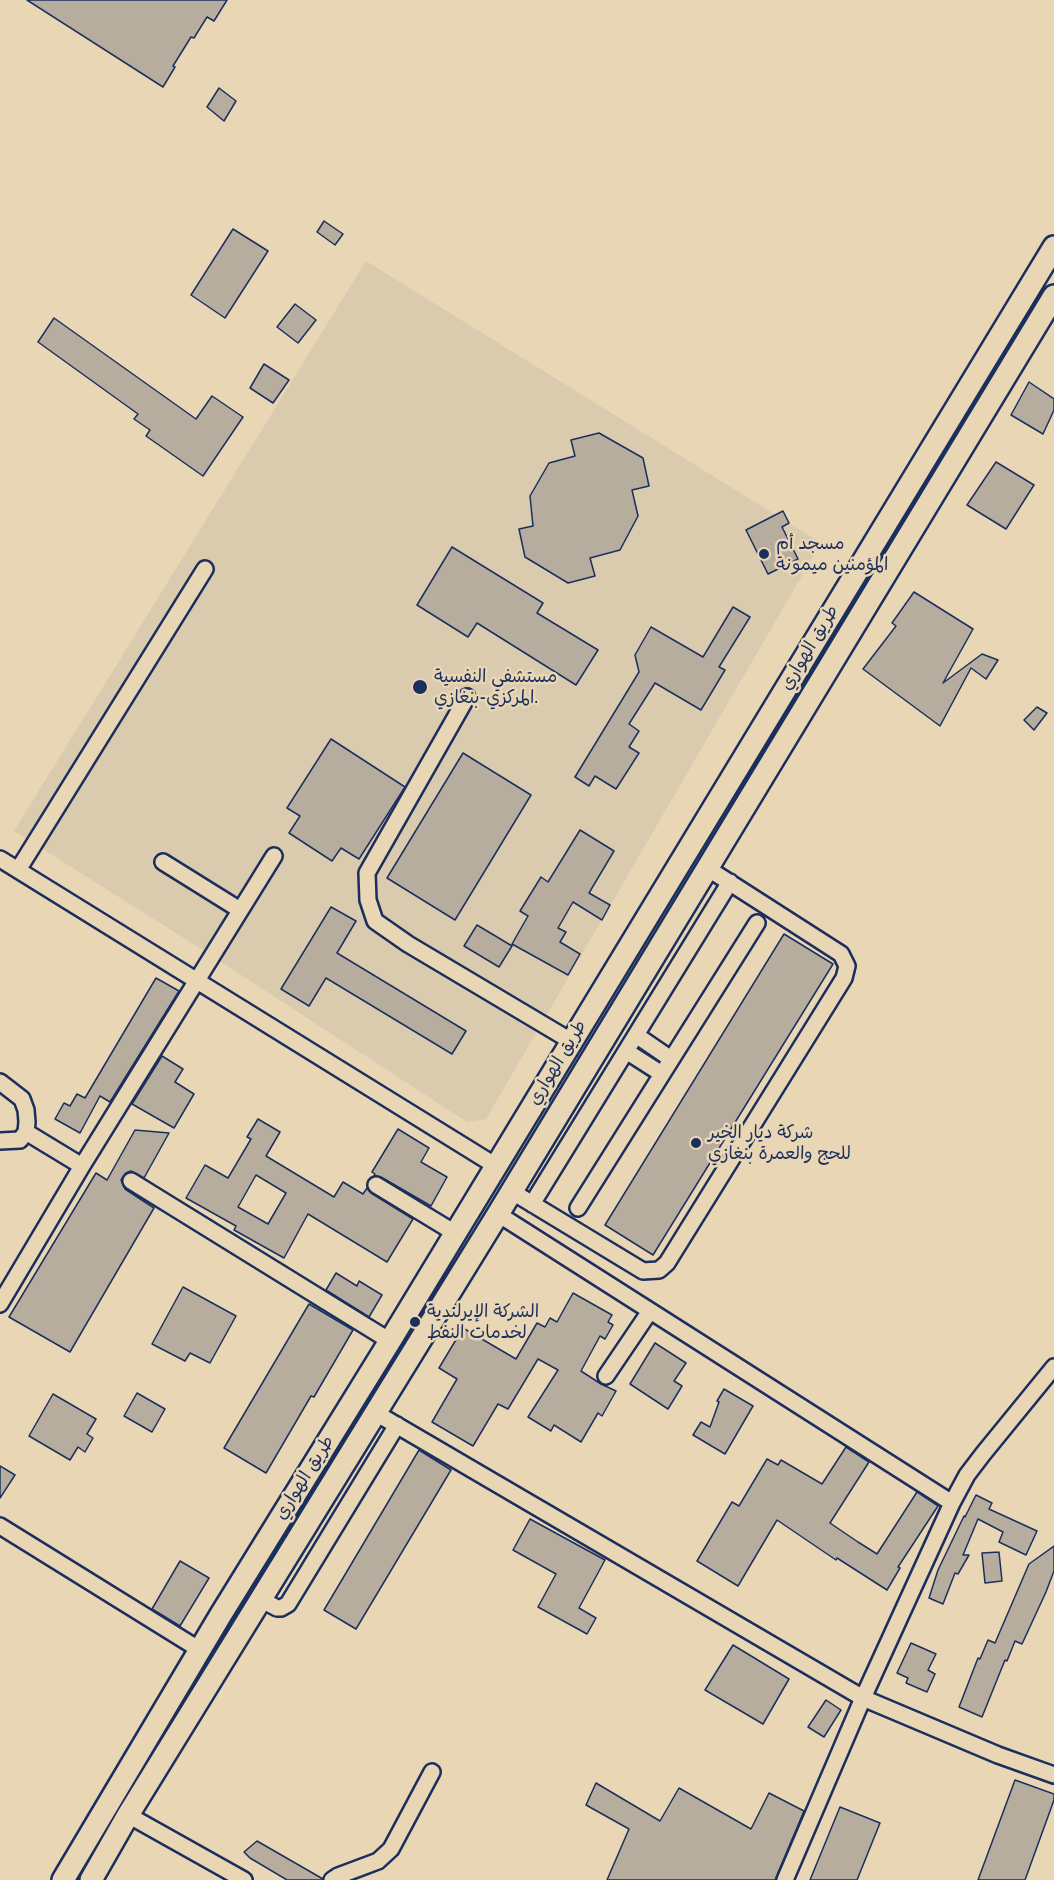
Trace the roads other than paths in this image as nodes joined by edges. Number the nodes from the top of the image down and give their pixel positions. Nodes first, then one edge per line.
1 (1054, 247) edge
2 (1054, 296) edge
3 (205, 569) dead end
4 (467, 697) dead end
5 (274, 856) dead end
6 (0, 859) edge
7 (163, 862) dead end
8 (707, 868) junction
9 (18, 870) junction
10 (730, 882) junction
11 (240, 910) junction
12 (757, 923) dead end
13 (195, 981) junction
14 (636, 1035) junction
15 (571, 1041) junction
16 (626, 1051) junction
17 (672, 1059) junction
18 (662, 1074) junction
19 (0, 1082) edge
20 (26, 1132) junction
21 (0, 1142) edge
22 (82, 1166) junction
23 (496, 1166) junction
24 (131, 1181) dead end
25 (376, 1185) dead end
26 (511, 1191) junction
27 (532, 1203) junction
28 (578, 1208) dead end
29 (498, 1214) junction
30 (455, 1233) junction
31 (0, 1304) edge
32 (650, 1311) junction
33 (390, 1341) junction
34 (1054, 1366) edge
35 (606, 1376) dead end
36 (374, 1412) junction
37 (397, 1425) junction
38 (952, 1503) junction
39 (0, 1526) edge
40 (260, 1599) junction
41 (200, 1650) junction
42 (863, 1698) junction
43 (432, 1772) dead end
44 (1054, 1775) edge
45 (128, 1815) junction
46 (63, 1880) edge
47 (91, 1880) edge
48 (244, 1880) edge
49 (332, 1880) edge
50 (785, 1880) edge

1 - 15 highway, طريق الهواري
2 - 8 highway, طريق الهواري
3 - 9 street
4 - 15 street
5 - 11 street
6 - 9 street
7 - 11 street
8 - 10 street
8 - 26 highway, طريق الهواري
9 - 13 street
10 - 14 street
10 - 27 street
11 - 13 street
12 - 17 street
13 - 22 street
13 - 23 street
14 - 16 street
14 - 17 street
15 - 23 highway, طريق الهواري
16 - 18 street
16 - 27 street
17 - 18 street
18 - 28 street
19 - 20 street
20 - 21 street
20 - 22 street
22 - 31 street
23 - 30 highway, طريق الهواري
24 - 33 street
25 - 30 street
26 - 27 street
26 - 29 highway, طريق الهواري
29 - 32 street
29 - 36 highway, طريق الهواري
30 - 33 highway, طريق الهواري
32 - 35 street
32 - 38 street
33 - 41 highway, طريق الهواري
34 - 38 street
36 - 37 street
36 - 40 highway, طريق الهواري
37 - 40 street
37 - 42 street
38 - 42 street
39 - 41 street
40 - 45 highway, طريق الهواري
41 - 46 highway, طريق الهواري
42 - 44 street
42 - 50 street
43 - 49 street
45 - 47 highway, طريق الهواري
45 - 48 street

